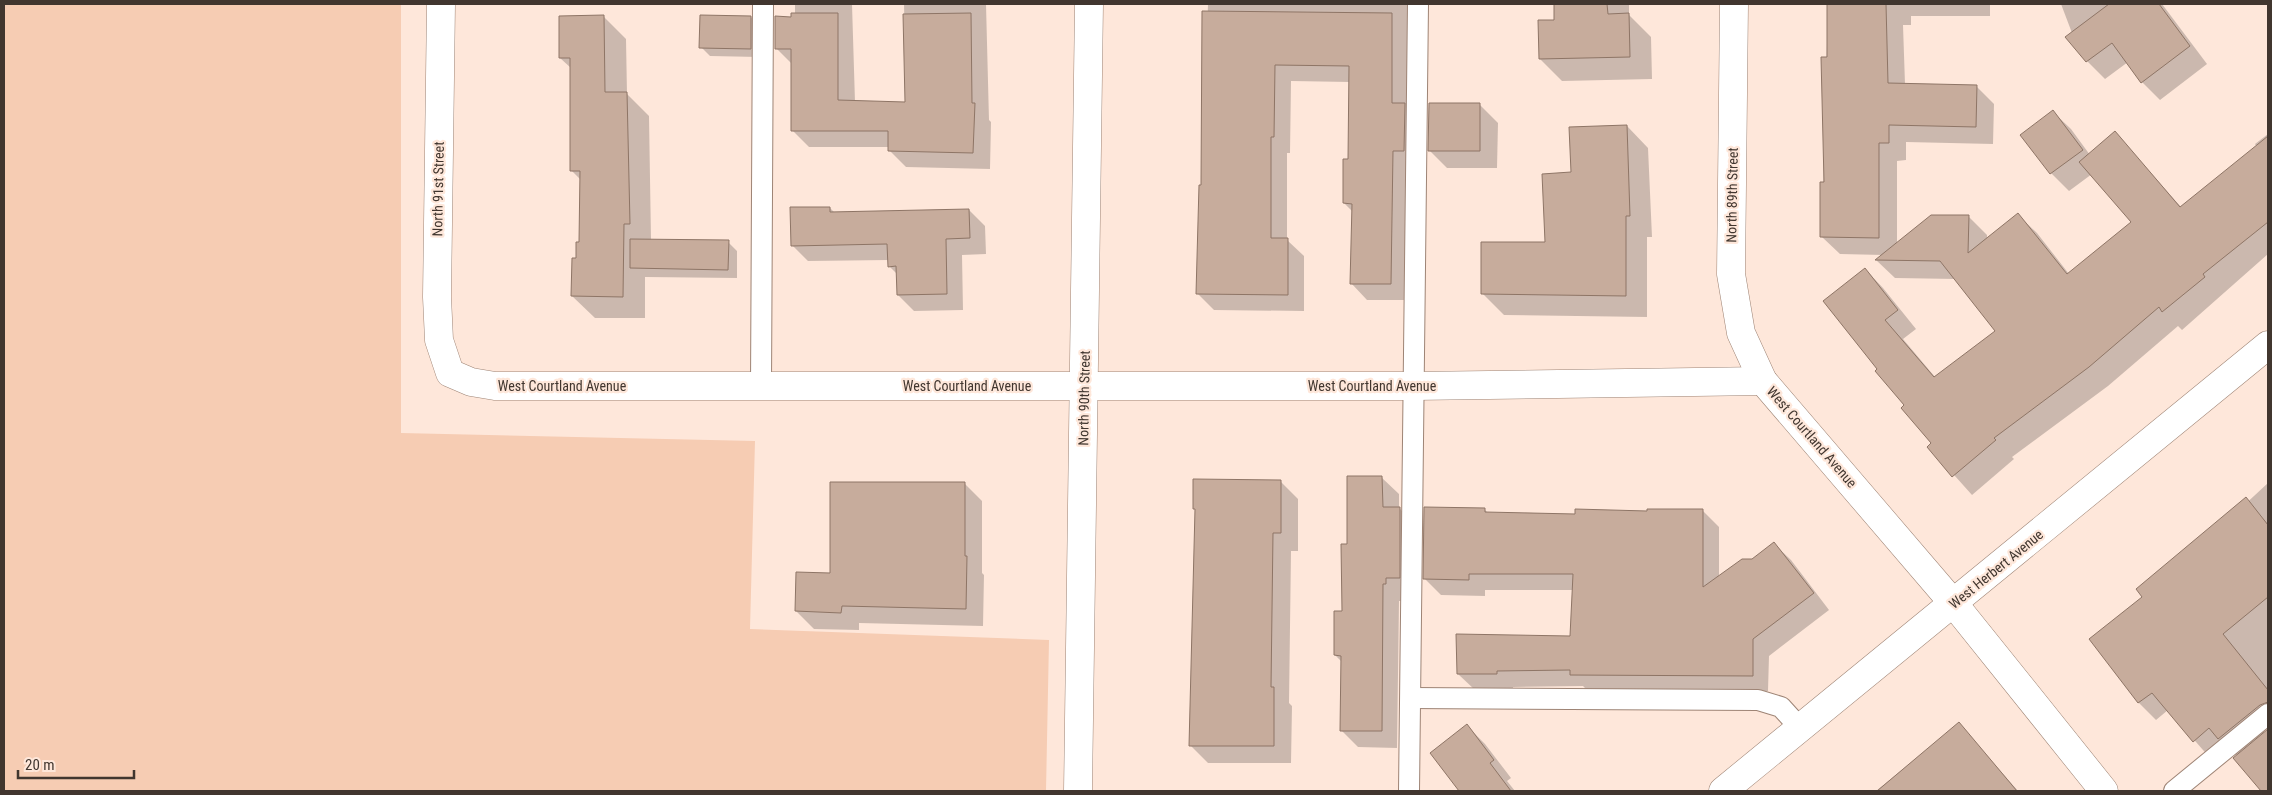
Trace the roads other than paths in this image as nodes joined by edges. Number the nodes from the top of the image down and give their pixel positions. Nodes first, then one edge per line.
1 (441, 4) edge
2 (763, 4) edge
3 (1089, 4) edge
4 (1418, 4) edge
5 (1734, 4) edge
6 (2268, 346) edge
7 (450, 373) joint
8 (1764, 381) junction
9 (761, 386) junction
10 (1084, 386) junction
11 (1414, 386) junction
12 (1954, 604) junction
13 (1411, 698) junction
14 (2268, 714) edge
15 (1800, 728) junction
16 (1078, 791) edge
17 (1410, 791) edge
18 (1723, 791) edge
19 (2104, 791) edge
20 (2174, 791) edge

1 - 7 street, North 91st Street
2 - 9 lane
3 - 10 street, North 90th Street
4 - 11 lane
5 - 8 street, North 89th Street
6 - 12 street, West Herbert Avenue
7 - 9 street, West Courtland Avenue
8 - 11 street, West Courtland Avenue
8 - 12 street, West Courtland Avenue
9 - 10 street, West Courtland Avenue
10 - 11 street, West Courtland Avenue
10 - 16 street, North 90th Street
11 - 13 lane
12 - 15 street, West Herbert Avenue
12 - 19 street, West Courtland Avenue
13 - 15 lane
13 - 17 lane
14 - 20 lane
15 - 18 street, West Herbert Avenue

